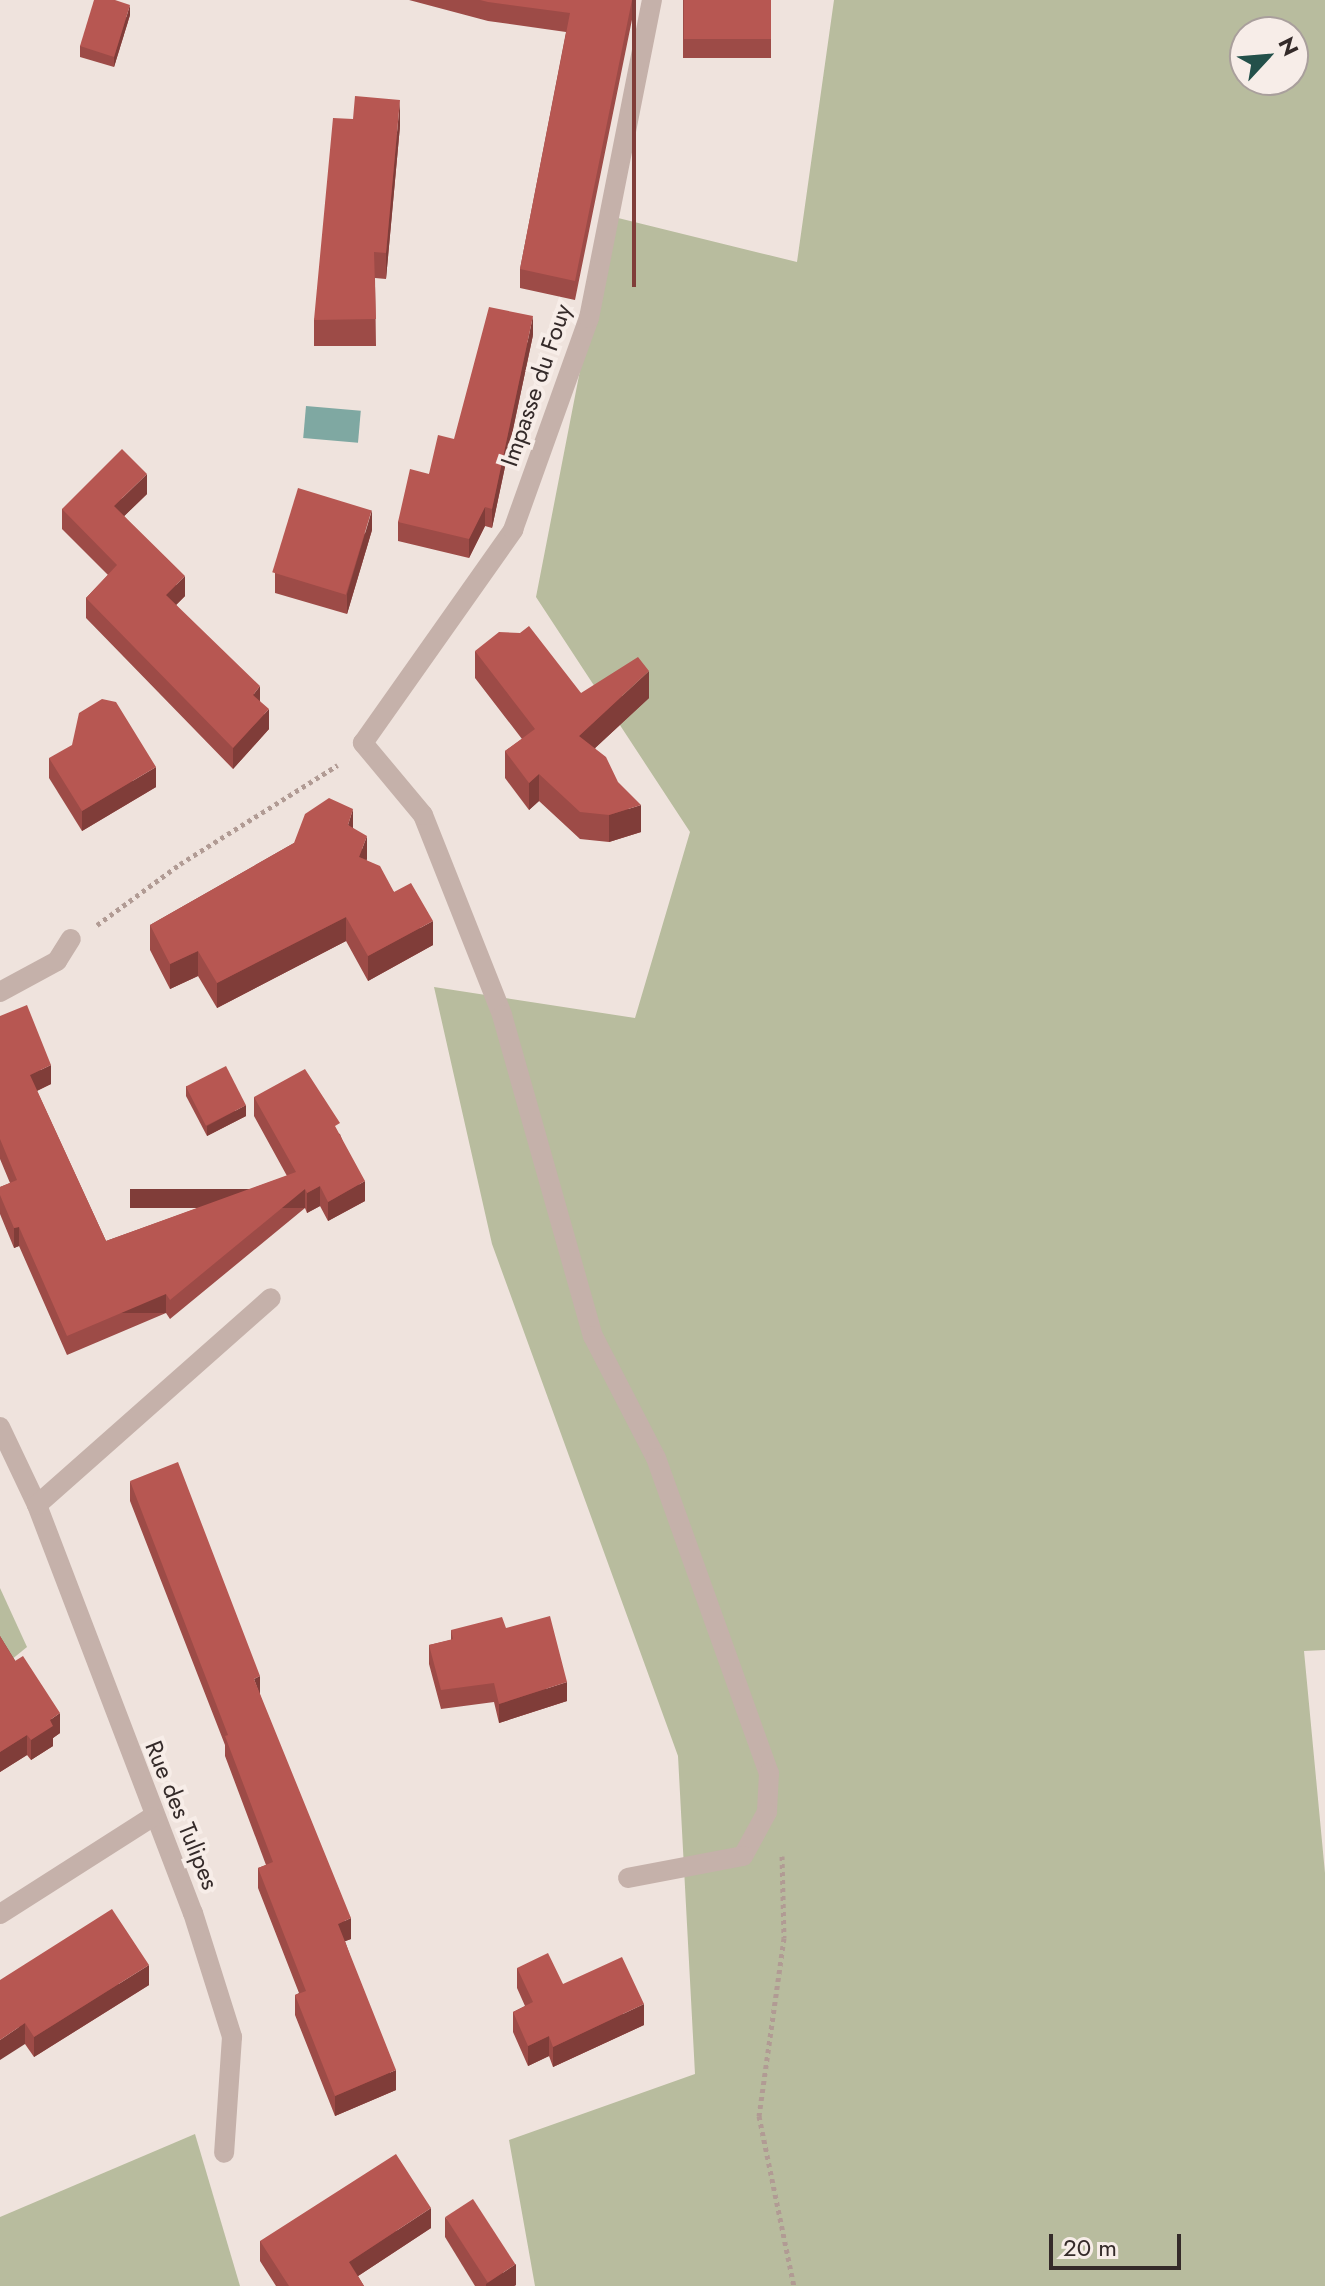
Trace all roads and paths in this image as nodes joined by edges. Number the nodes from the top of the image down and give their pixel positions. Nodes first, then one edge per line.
1 (652, 0) edge
2 (363, 743) junction
3 (71, 939) joint
4 (0, 992) edge
5 (271, 1298) dead end
6 (0, 1427) edge
7 (37, 1505) junction
8 (152, 1817) junction
9 (755, 1834) junction
10 (628, 1878) dead end
11 (0, 1914) edge
12 (224, 2153) dead end
13 (794, 2286) edge

1 - 2 street, Impasse du Fouy
2 - 3 path
2 - 9 street
3 - 4 street
5 - 7 street
6 - 7 street, Rue des Tulipes
7 - 8 street, Rue des Tulipes
8 - 11 street
8 - 12 street, Rue des Tulipes
9 - 10 street
9 - 13 path

